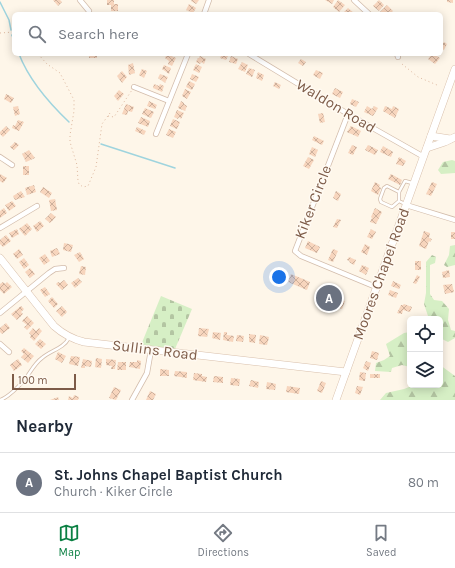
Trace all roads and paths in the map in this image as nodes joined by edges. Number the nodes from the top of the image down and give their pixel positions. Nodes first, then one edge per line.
1 (80, 0) edge
2 (209, 0) edge
3 (354, 0) edge
4 (89, 11) dead end
5 (205, 12) edge
6 (367, 12) edge
7 (12, 32) edge
8 (0, 33) edge
9 (40, 56) edge
10 (187, 56) edge
11 (252, 56) edge
12 (402, 64) dead end
13 (455, 68) edge
14 (437, 85) dead end
15 (134, 88) dead end
16 (131, 92) dead end
17 (169, 101) junction
18 (110, 113) dead end
19 (348, 114) junction
20 (107, 116) junction
21 (156, 134) dead end
22 (431, 136) junction
23 (453, 138) edge
24 (427, 148) junction
25 (424, 157) junction
26 (0, 158) edge
27 (12, 165) dead end
28 (414, 183) junction
29 (399, 192) junction
30 (399, 201) junction
31 (406, 205) junction
32 (37, 206) dead end
33 (455, 220) edge
34 (0, 228) edge
35 (0, 258) edge
36 (64, 268) dead end
37 (376, 287) junction
38 (26, 291) junction
39 (0, 313) edge
40 (70, 338) junction
41 (0, 344) edge
42 (151, 350) junction
43 (9, 352) dead end
44 (346, 372) junction
45 (0, 400) edge
46 (132, 400) edge
47 (336, 400) edge

1 - 4 street
2 - 5 street
3 - 6 street
7 - 8 path
9 - 20 path
10 - 17 street
11 - 19 street, Waldon Road
12 - 14 path
13 - 22 street, Moores Chapel Road
15 - 17 street
16 - 20 path
17 - 21 street
18 - 20 path
19 - 25 street, Waldon Road
19 - 37 street, Kiker Circle
22 - 23 street
22 - 24 street, Moores Chapel Road
23 - 24 street
24 - 25 street, Moores Chapel Road
25 - 28 street, Moores Chapel Road
26 - 27 street
28 - 29 lane
28 - 31 street, Moores Chapel Road
29 - 30 lane
29 - 30 lane
30 - 31 lane
31 - 33 street
31 - 37 street, Moores Chapel Road
32 - 34 street
35 - 38 street, Sullins Road
36 - 38 street
37 - 44 street, Moores Chapel Road
38 - 39 street
38 - 40 street, Sullins Road
40 - 42 street, Sullins Road
40 - 45 lane
41 - 43 street
42 - 44 street, Sullins Road
42 - 46 street
44 - 47 street, Moores Chapel Road

